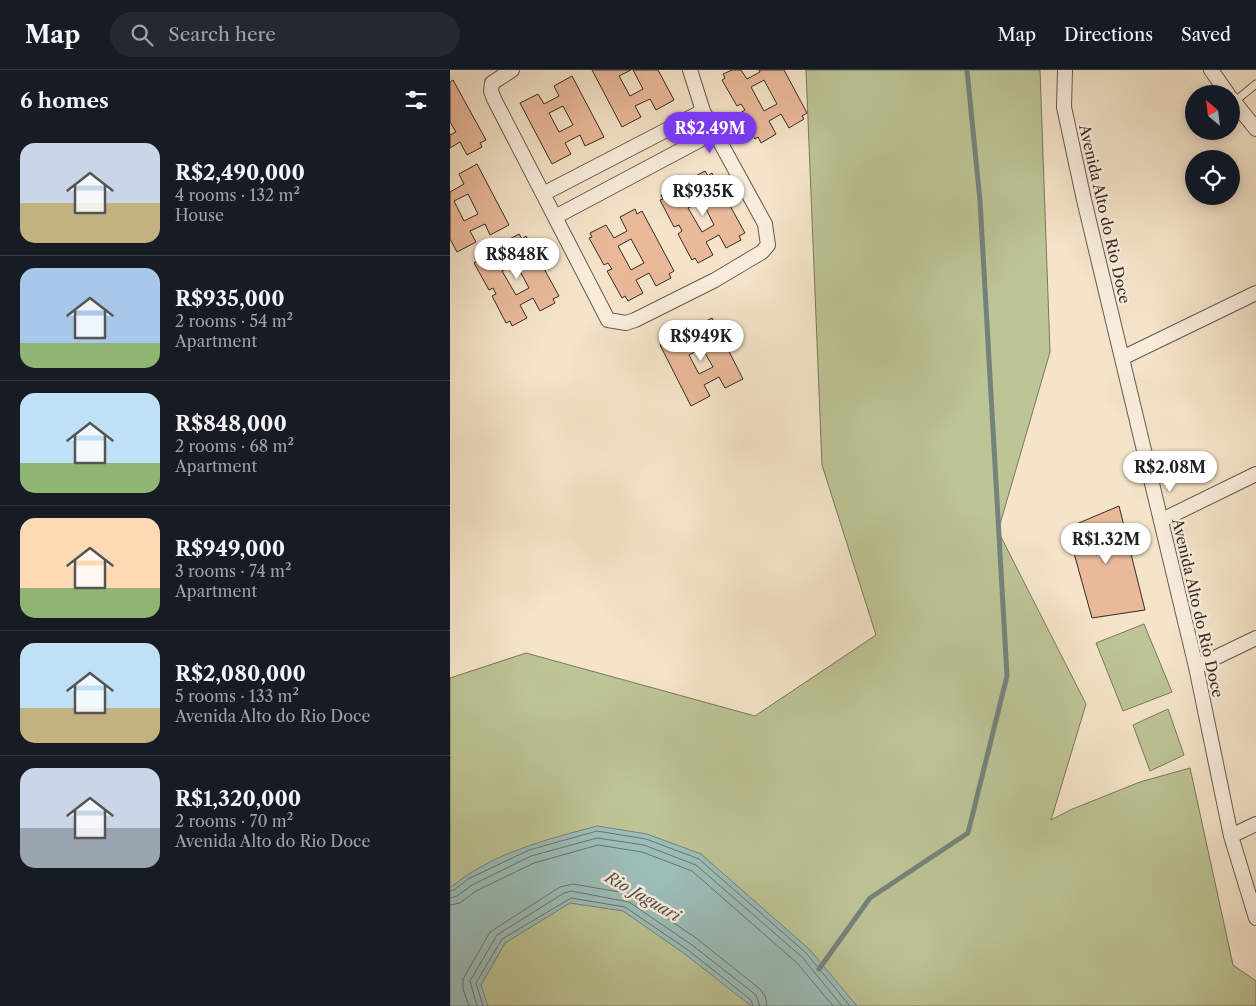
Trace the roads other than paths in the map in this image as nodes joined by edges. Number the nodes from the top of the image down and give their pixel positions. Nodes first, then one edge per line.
1 (512, 70) edge
2 (690, 70) edge
3 (1065, 70) edge
4 (1212, 70) edge
5 (1256, 84) edge
6 (1222, 85) edge
7 (1240, 93) edge
8 (1240, 109) edge
9 (704, 111) junction
10 (1256, 128) edge
11 (715, 132) junction
12 (543, 194) junction
13 (555, 217) junction
14 (1256, 293) edge
15 (1122, 358) junction
16 (1256, 474) edge
17 (1162, 520) junction
18 (1256, 638) edge
19 (1196, 666) junction
20 (1256, 824) edge
21 (1231, 836) junction
22 (1256, 918) edge

1 - 12 street
2 - 9 street
3 - 15 street, Avenida Alto do Rio Doce
4 - 6 street
5 - 7 lane
8 - 10 street
9 - 11 street
9 - 12 street
11 - 13 street
11 - 13 street
12 - 13 street
14 - 15 street
15 - 17 street, Avenida Alto do Rio Doce
16 - 17 street
17 - 19 street, Avenida Alto do Rio Doce
18 - 19 street
19 - 21 street, Avenida Alto do Rio Doce
20 - 21 street
21 - 22 street, Avenida Alto do Rio Doce

